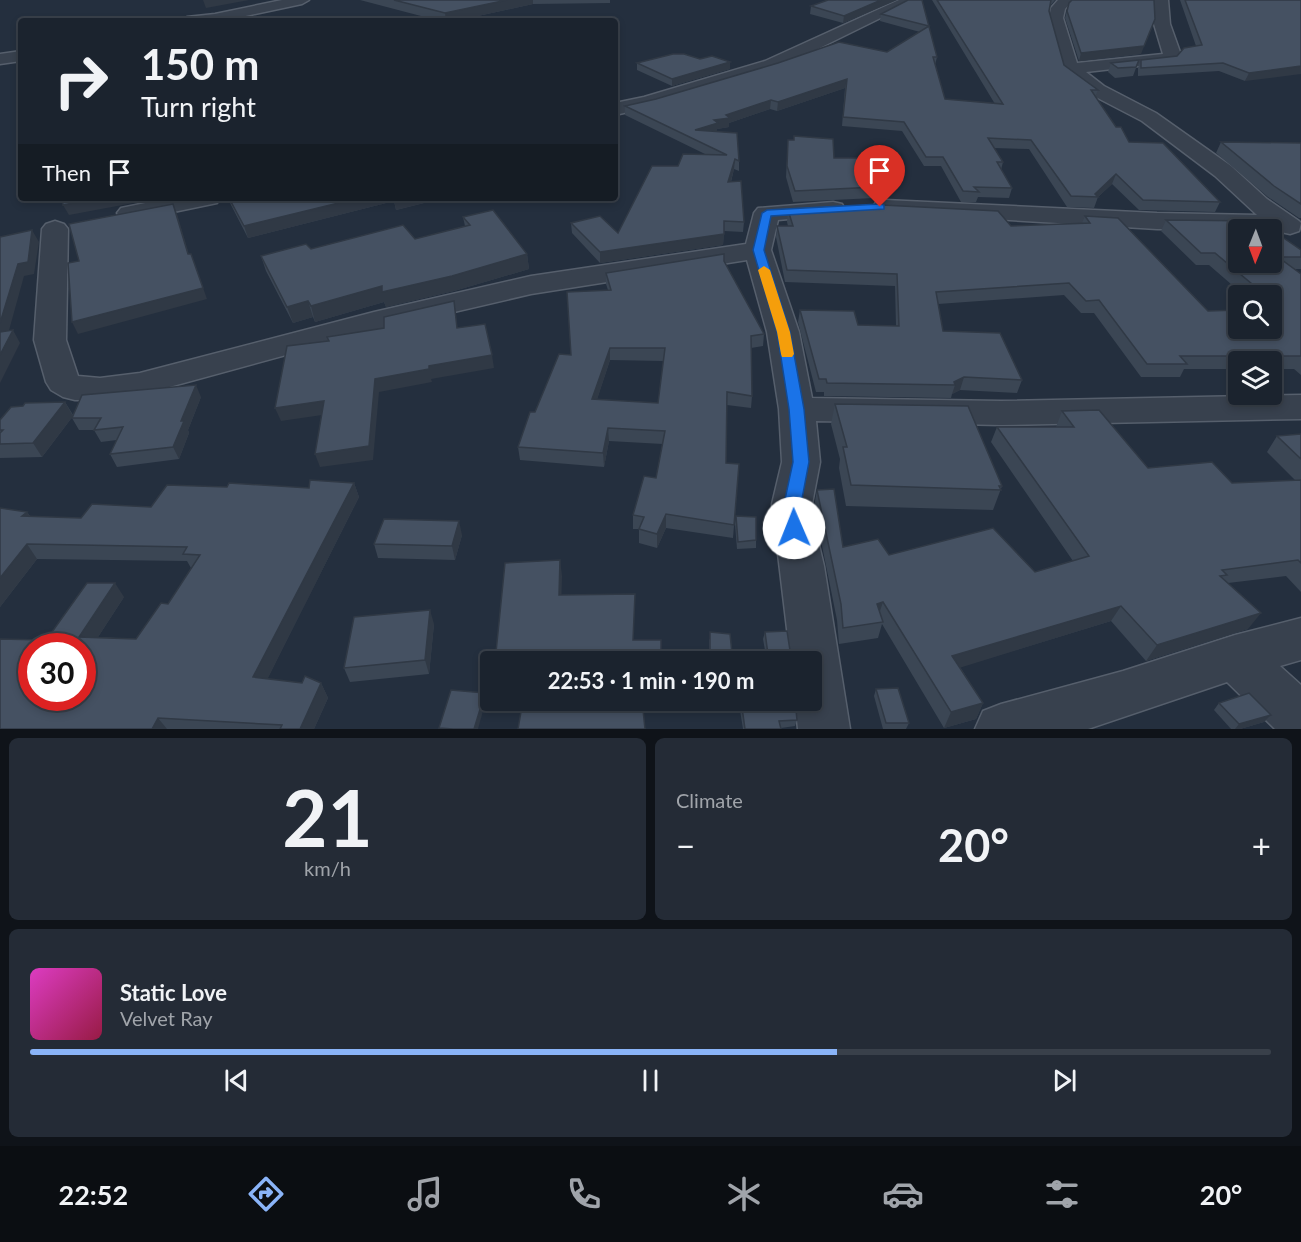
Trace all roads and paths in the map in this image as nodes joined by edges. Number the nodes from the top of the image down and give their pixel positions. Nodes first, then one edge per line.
1 (302, 0) edge
2 (910, 0) edge
3 (1066, 0) edge
4 (1161, 0) edge
5 (222, 18) edge
6 (18, 51) edge
7 (0, 54) edge
8 (18, 56) edge
9 (0, 59) edge
10 (1070, 69) junction
11 (618, 108) edge
12 (193, 201) edge
13 (1293, 228) edge
14 (758, 250) junction
15 (1301, 407) edge
16 (797, 409) junction
17 (1301, 639) edge
18 (1235, 657) junction
19 (1301, 719) edge
20 (824, 729) edge
21 (1001, 729) edge

1 - 5 street
2 - 11 street
3 - 10 street
4 - 10 street
6 - 7 street
8 - 9 street
10 - 13 street
12 - 14 street
13 - 14 street
14 - 16 street
15 - 16 street
16 - 20 street
17 - 18 street
18 - 19 street
18 - 21 street

